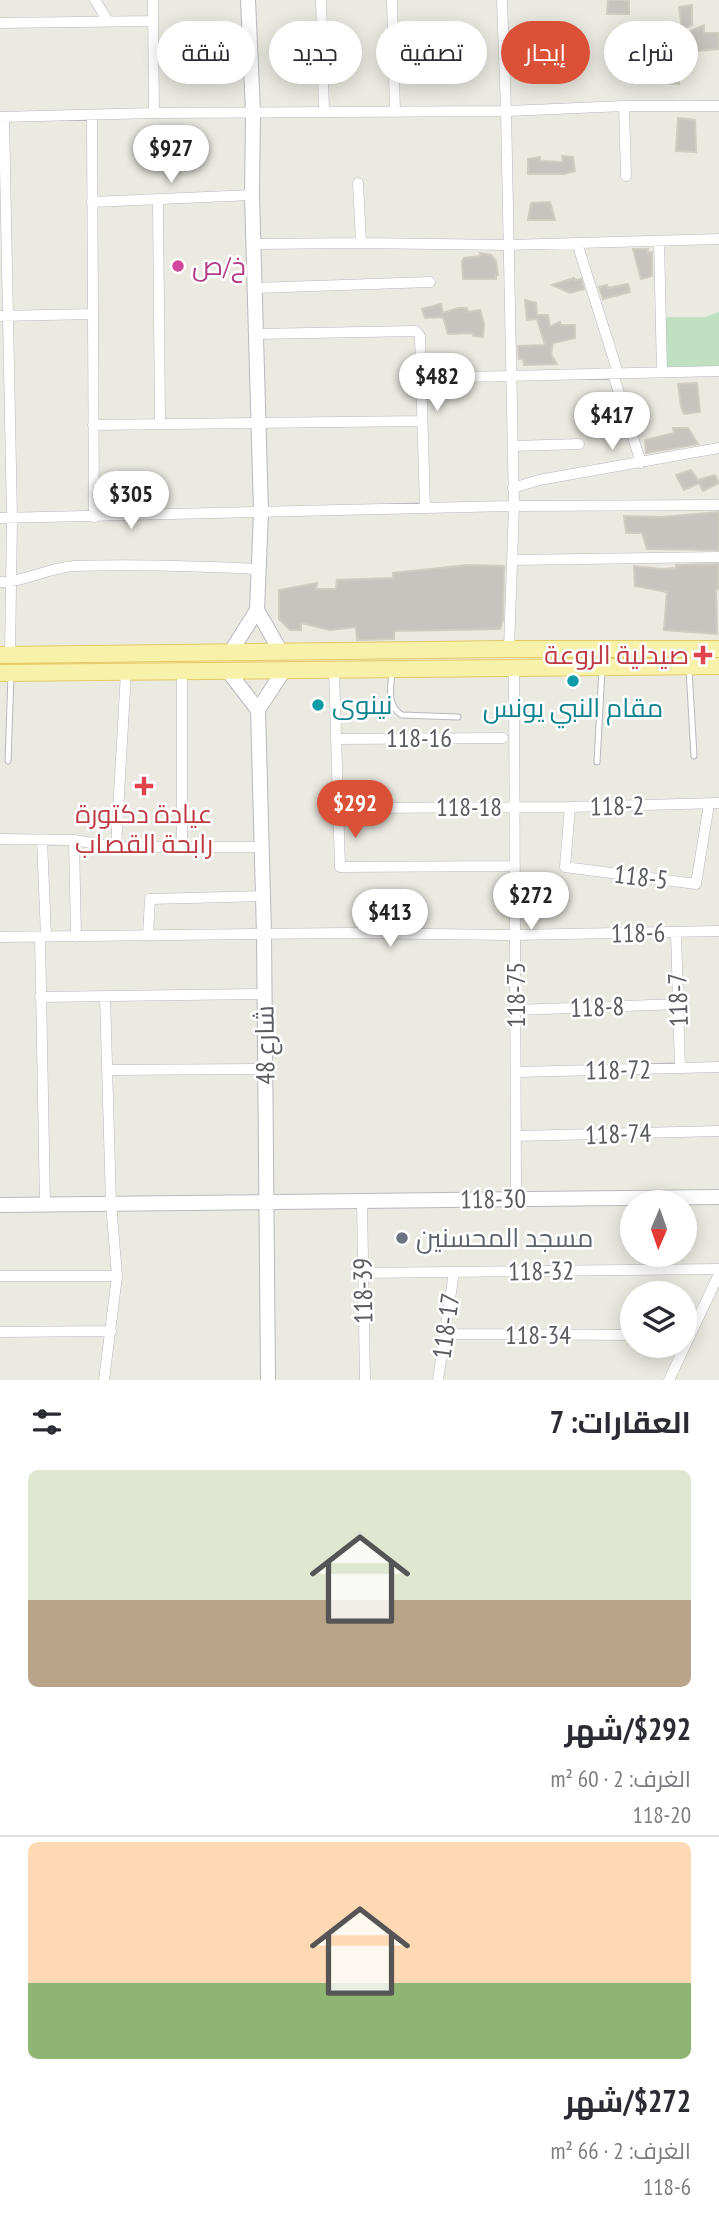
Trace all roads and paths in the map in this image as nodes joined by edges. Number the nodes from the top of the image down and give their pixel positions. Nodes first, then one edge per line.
1 (95, 0) edge
2 (153, 0) edge
3 (248, 0) edge
4 (321, 0) edge
5 (392, 0) edge
6 (502, 0) edge
7 (108, 21) junction
8 (153, 21) junction
9 (0, 23) edge
10 (624, 106) junction
11 (719, 106) edge
12 (506, 111) junction
13 (253, 112) junction
14 (324, 112) junction
15 (395, 112) junction
16 (154, 113) junction
17 (92, 114) junction
18 (2, 117) edge
19 (626, 176) dead end
20 (358, 183) dead end
21 (3, 186) edge
22 (252, 195) junction
23 (158, 201) junction
24 (92, 202) junction
25 (719, 239) edge
26 (659, 241) junction
27 (361, 243) junction
28 (577, 243) junction
29 (254, 244) junction
30 (508, 245) junction
31 (3, 251) edge
32 (430, 282) dead end
33 (256, 288) junction
34 (93, 314) junction
35 (4, 316) edge
36 (257, 334) junction
37 (719, 371) edge
38 (662, 372) junction
39 (616, 373) junction
40 (512, 376) junction
41 (421, 378) junction
42 (4, 385) edge
43 (422, 421) junction
44 (160, 424) junction
45 (259, 424) junction
46 (93, 425) junction
47 (579, 444) dead end
48 (513, 446) junction
49 (719, 448) edge
50 (5, 453) edge
51 (641, 463) junction
52 (513, 488) junction
53 (719, 505) edge
54 (514, 506) junction
55 (425, 508) junction
56 (261, 512) junction
57 (94, 517) junction
58 (0, 518) edge
59 (12, 518) junction
60 (719, 557) edge
61 (513, 560) junction
62 (258, 569) junction
63 (0, 582) edge
64 (12, 582) junction
65 (257, 610) junction
66 (509, 649) junction
67 (719, 649) edge
68 (281, 652) junction
69 (230, 653) junction
70 (5, 655) edge
71 (514, 666) junction
72 (602, 666) junction
73 (688, 666) junction
74 (719, 666) edge
75 (334, 668) junction
76 (392, 668) junction
77 (284, 670) junction
78 (182, 671) junction
79 (228, 671) junction
80 (125, 672) junction
81 (5, 673) edge
82 (258, 710) junction
83 (458, 717) dead end
84 (503, 738) dead end
85 (336, 739) junction
86 (694, 755) dead end
87 (8, 761) dead end
88 (597, 762) dead end
89 (714, 803) edge
90 (515, 807) junction
91 (570, 807) junction
92 (339, 808) junction
93 (0, 839) edge
94 (42, 839) junction
95 (74, 840) junction
96 (116, 847) junction
97 (182, 847) junction
98 (261, 847) junction
99 (515, 866) junction
100 (263, 896) junction
101 (719, 931) edge
102 (676, 932) junction
103 (264, 934) junction
104 (515, 935) junction
105 (76, 936) junction
106 (148, 936) junction
107 (0, 937) edge
108 (43, 937) junction
109 (265, 994) junction
110 (105, 996) junction
111 (40, 998) junction
112 (679, 1004) junction
113 (516, 1010) junction
114 (719, 1067) edge
115 (680, 1068) junction
116 (265, 1069) junction
117 (108, 1070) junction
118 (516, 1072) junction
119 (719, 1131) edge
120 (516, 1136) junction
121 (719, 1197) edge
122 (516, 1198) junction
123 (362, 1201) junction
124 (45, 1203) junction
125 (111, 1203) junction
126 (267, 1203) junction
127 (0, 1205) edge
128 (454, 1272) junction
129 (719, 1272) edge
130 (363, 1273) junction
131 (0, 1276) edge
132 (117, 1276) junction
133 (697, 1315) edge
134 (111, 1331) junction
135 (0, 1332) edge
136 (445, 1334) junction
137 (620, 1335) edge
138 (678, 1358) edge
139 (104, 1380) edge
140 (268, 1380) edge
141 (365, 1380) edge
142 (438, 1380) edge
143 (669, 1380) edge

1 - 7 street
2 - 8 street
3 - 13 street
4 - 14 street
5 - 15 street
6 - 12 street
7 - 8 street
7 - 9 street
8 - 16 street
10 - 11 street
10 - 12 street
10 - 19 street
12 - 15 street
12 - 30 street
13 - 14 street
13 - 16 street
13 - 22 street
14 - 15 street
16 - 17 street
17 - 18 street
17 - 24 street
18 - 21 street
20 - 27 street
21 - 31 street
22 - 23 street
22 - 29 street
23 - 24 street
23 - 44 street
24 - 34 street
25 - 26 street
26 - 28 street
26 - 38 street
27 - 29 street
27 - 30 street
28 - 30 street
28 - 39 street
29 - 33 street
30 - 40 street
31 - 35 street
32 - 33 street
33 - 36 street
34 - 35 street
34 - 46 street
35 - 42 street
36 - 41 street
36 - 45 street
37 - 38 street
38 - 39 street
39 - 40 street
39 - 51 street
40 - 41 street
40 - 48 street
41 - 43 street
42 - 50 street
43 - 45 street
43 - 55 street
44 - 45 street
44 - 46 street
45 - 56 street
46 - 57 street
47 - 48 street
48 - 52 street
49 - 51 street
50 - 59 street
51 - 52 street
52 - 54 street
53 - 54 street
54 - 55 street
54 - 61 street
55 - 56 street
56 - 57 street
56 - 62 street
57 - 59 street
58 - 59 street
59 - 64 street
60 - 61 street
61 - 66 street
62 - 64 street
62 - 65 street
63 - 64 street
64 - 70 street
65 - 68 street
65 - 69 street
66 - 67 main road
66 - 68 main road
68 - 69 main road
69 - 70 main road
71 - 72 main road
71 - 76 main road
71 - 90 street, 118-75
72 - 73 main road
72 - 88 lane
73 - 74 main road
73 - 86 lane
75 - 76 main road
75 - 77 main road
75 - 85 street
76 - 83 lane
77 - 79 main road
77 - 82 street
78 - 79 main road
78 - 80 main road
78 - 97 street
79 - 82 street
80 - 81 main road
80 - 96 street
81 - 87 lane
82 - 98 street, شارع 48
84 - 85 street, 118-16
85 - 92 street
89 - 91 street, 118-2
89 - 91 street, 118-5
90 - 91 street, 118-2
90 - 92 street, 118-18
90 - 99 street, 118-75
92 - 99 street
93 - 94 street
94 - 95 street
94 - 108 street
95 - 96 street
95 - 105 street
96 - 97 street
97 - 98 street
98 - 100 street, شارع 48
99 - 104 street, 118-75
100 - 103 street, شارع 48
100 - 106 street
101 - 102 street, 118-6
102 - 104 street, 118-6
102 - 112 street, 118-7
103 - 104 street, 118-6
103 - 106 street, 118-6
103 - 109 street, شارع 48
104 - 113 street, 118-75
105 - 106 street, 118-6
105 - 108 street, 118-6
107 - 108 street, 118-6
108 - 111 street
109 - 110 street
109 - 116 street, شارع 48
110 - 111 street
110 - 117 street
111 - 124 street
112 - 113 street, 118-8
112 - 115 street, 118-7
113 - 118 street, 118-75
114 - 115 street, 118-72
115 - 118 street, 118-72
116 - 117 street
116 - 126 street, شارع 48
117 - 125 street
118 - 120 street, 118-75
119 - 120 street, 118-74
120 - 122 street, 118-75
121 - 122 street, 118-30
122 - 123 street, 118-30
123 - 126 street, 118-30
123 - 130 street, 118-39
124 - 125 street, 118-30
124 - 127 street, 118-30
125 - 126 street, 118-30
125 - 132 street
126 - 140 street, شارع 48
128 - 129 street, 118-32
128 - 130 street, 118-32
128 - 136 street, 118-17
129 - 133 street
130 - 141 street, 118-39
131 - 132 street
132 - 134 street
134 - 135 street
134 - 139 street
136 - 137 street, 118-34
136 - 142 street, 118-17
138 - 143 street

